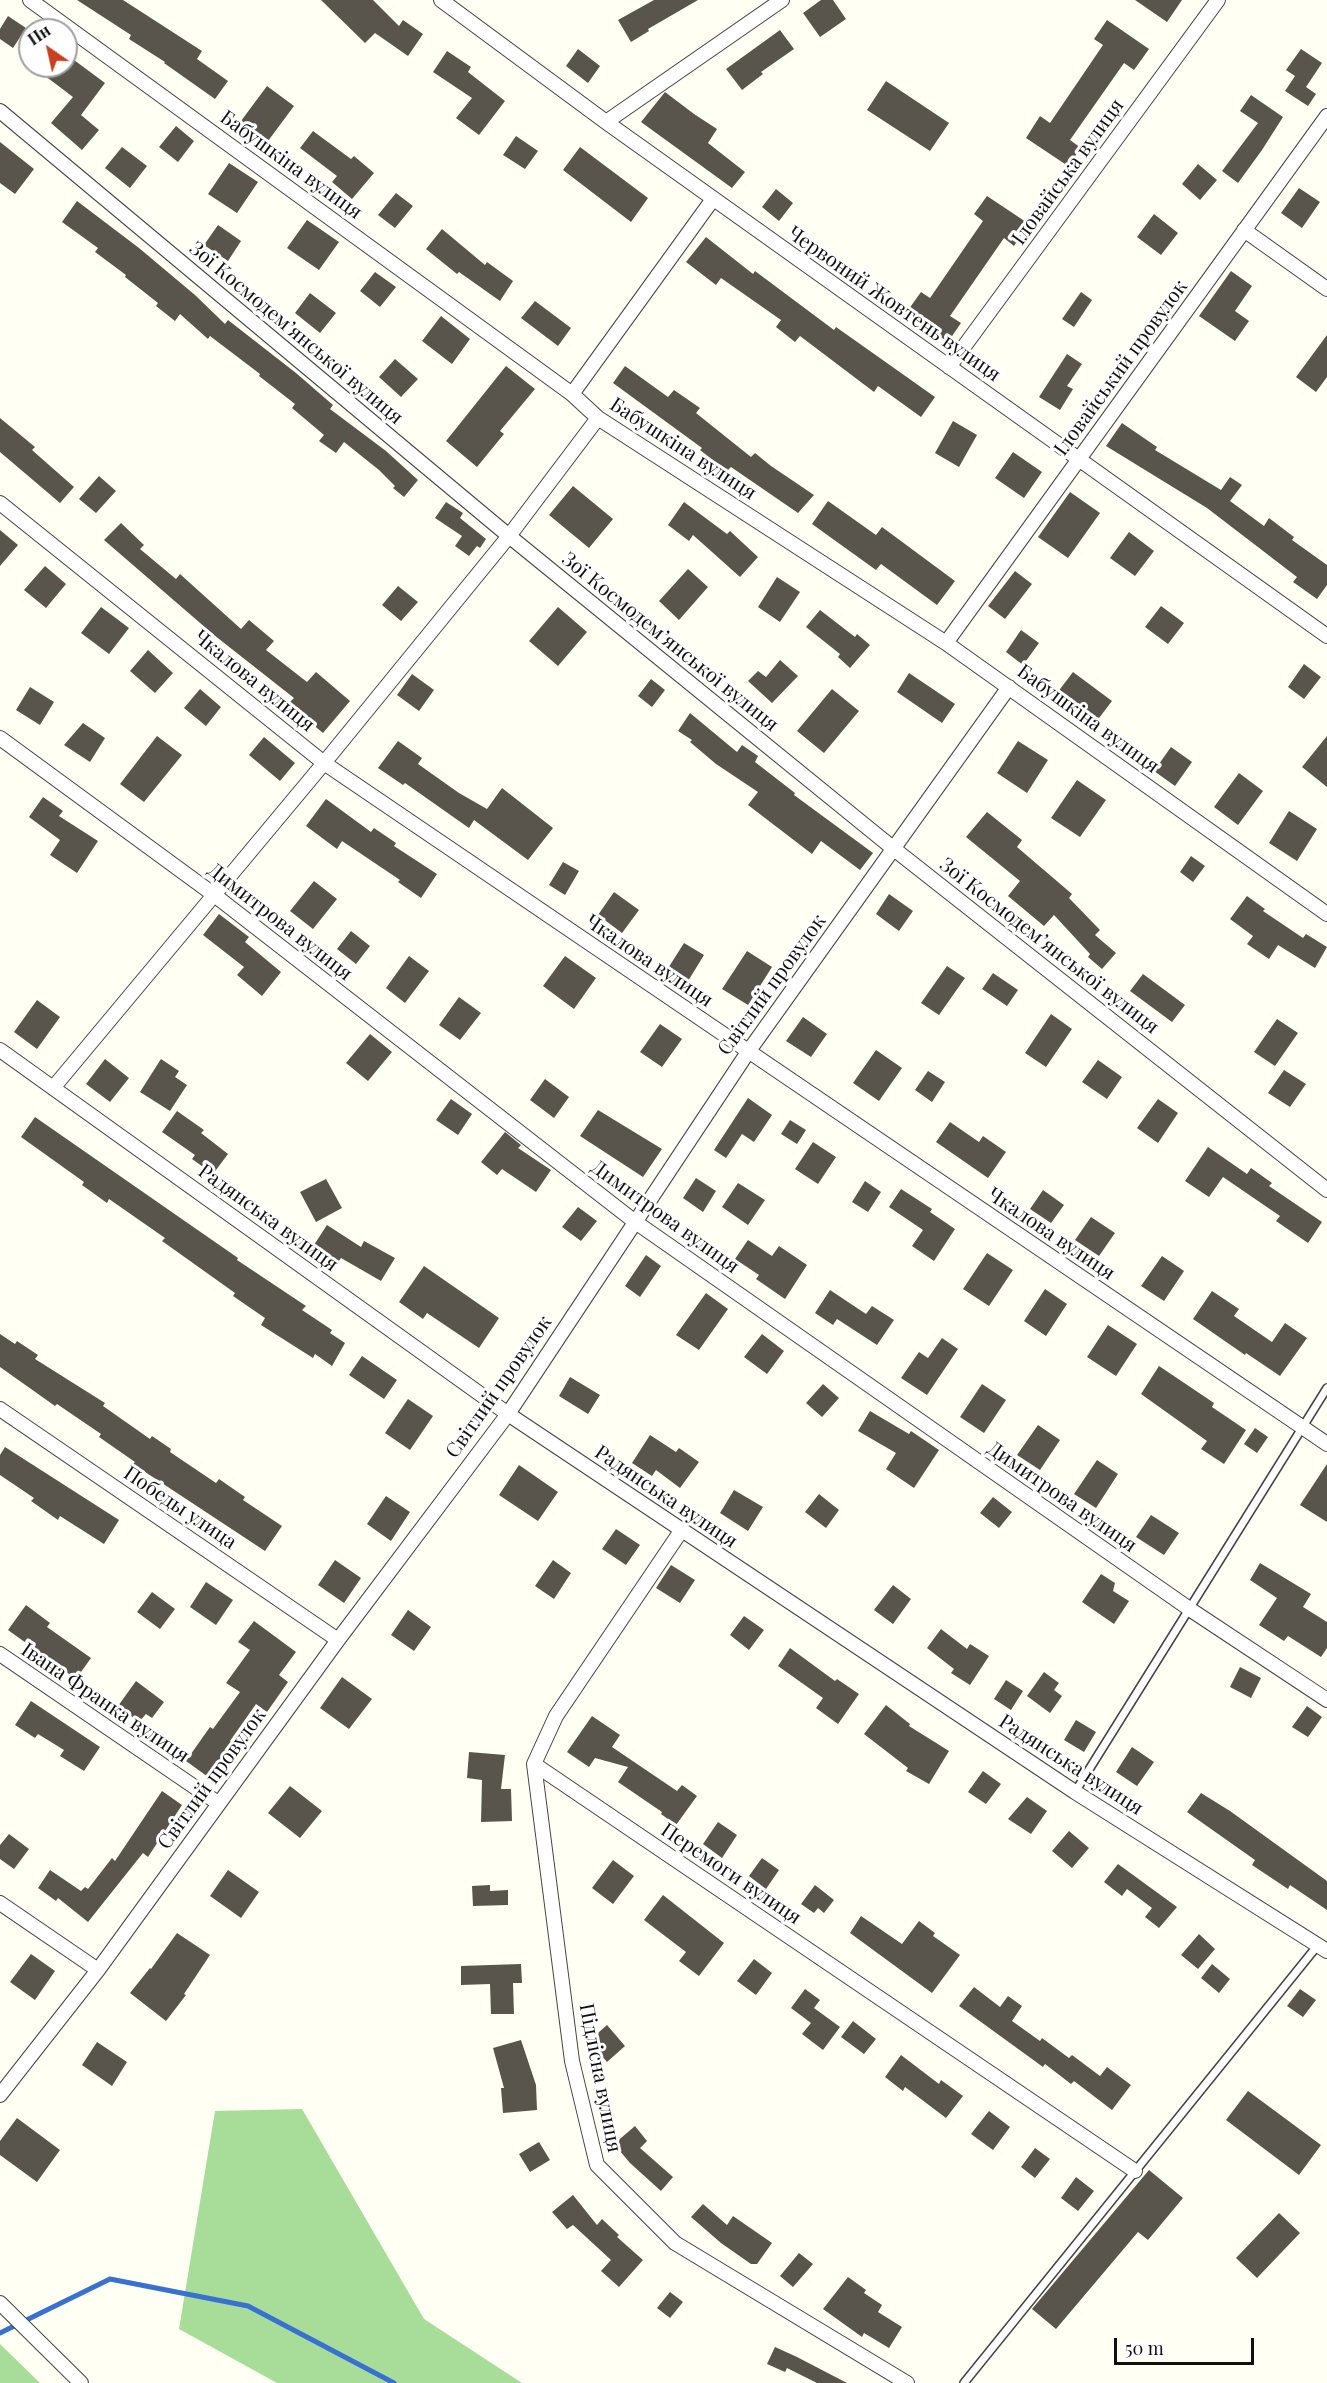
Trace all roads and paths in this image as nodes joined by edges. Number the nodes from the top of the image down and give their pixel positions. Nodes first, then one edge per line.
1 (30, 0) edge
2 (441, 0) edge
3 (782, 0) edge
4 (1218, 0) edge
5 (0, 111) edge
6 (1327, 116) edge
7 (606, 122) junction
8 (713, 199) junction
9 (1244, 230) junction
10 (1327, 289) edge
11 (949, 367) junction
12 (572, 394) junction
13 (598, 418) junction
14 (1078, 460) junction
15 (0, 503) edge
16 (509, 536) junction
17 (1327, 636) edge
18 (946, 643) junction
19 (1009, 687) junction
20 (0, 738) edge
21 (324, 763) junction
22 (894, 849) junction
23 (213, 894) junction
24 (1327, 914) edge
25 (0, 1050) edge
26 (748, 1052) junction
27 (53, 1088) junction
28 (1327, 1190) edge
29 (634, 1221) junction
30 (1327, 1388) edge
31 (0, 1409) edge
32 (508, 1414) junction
33 (1302, 1427) junction
34 (1327, 1444) edge
35 (681, 1531) junction
36 (1191, 1610) junction
37 (338, 1640) junction
38 (0, 1654) edge
39 (1327, 1700) edge
40 (534, 1764) junction
41 (1075, 1792) junction
42 (218, 1803) junction
43 (0, 1903) edge
44 (1322, 1948) edge
45 (98, 1970) junction
46 (0, 2095) edge
47 (1135, 2170) junction
48 (0, 2303) edge
49 (81, 2383) edge
50 (907, 2383) edge
51 (964, 2383) edge

1 - 12 street, Бабушкіна вулиця
2 - 7 street, Червоний Жовтень вулиця
3 - 7 street
4 - 11 street, Іловайська вулиця
5 - 16 street, Зої Космодем’янської вулиця
6 - 9 street, Іловайський провулок
7 - 8 street, Червоний Жовтень вулиця
8 - 11 street, Червоний Жовтень вулиця
8 - 12 street
9 - 10 street
9 - 14 street, Іловайський провулок
11 - 14 street, Червоний Жовтень вулиця
12 - 13 street, Бабушкіна вулиця
13 - 16 street
13 - 18 street, Бабушкіна вулиця
14 - 17 street, Червоний Жовтень вулиця
14 - 18 street, Іловайський провулок
15 - 21 street, Чкалова вулиця
16 - 21 street
16 - 22 street, Зої Космодем’янської вулиця
18 - 19 street, Бабушкіна вулиця
19 - 22 street, Світлий провулок
19 - 24 street, Бабушкіна вулиця
20 - 23 street, Димитрова вулиця
21 - 23 street
21 - 26 street, Чкалова вулиця
22 - 26 street, Світлий провулок
22 - 28 street, Зої Космодем’янської вулиця
23 - 27 street
23 - 29 street, Димитрова вулиця
25 - 27 street, Радянська вулиця
26 - 29 street, Світлий провулок
26 - 33 street, Чкалова вулиця
27 - 32 street, Радянська вулиця
29 - 32 street, Світлий провулок
29 - 36 street, Димитрова вулиця
30 - 33 lane
31 - 37 street, Победы улица
32 - 35 street, Радянська вулиця
32 - 37 street, Світлий провулок
33 - 34 street, Чкалова вулиця
33 - 36 lane
35 - 40 street
35 - 41 street, Радянська вулиця
36 - 39 street, Димитрова вулиця
36 - 41 lane
37 - 42 street, Світлий провулок
38 - 42 street, Івана Франка вулиця
40 - 47 street, Перемоги вулиця
40 - 50 street, Підлісна вулиця
41 - 44 street, Радянська вулиця
42 - 45 street, Світлий провулок
43 - 45 street
44 - 47 lane
45 - 46 street, Світлий провулок
47 - 51 lane
48 - 49 street

